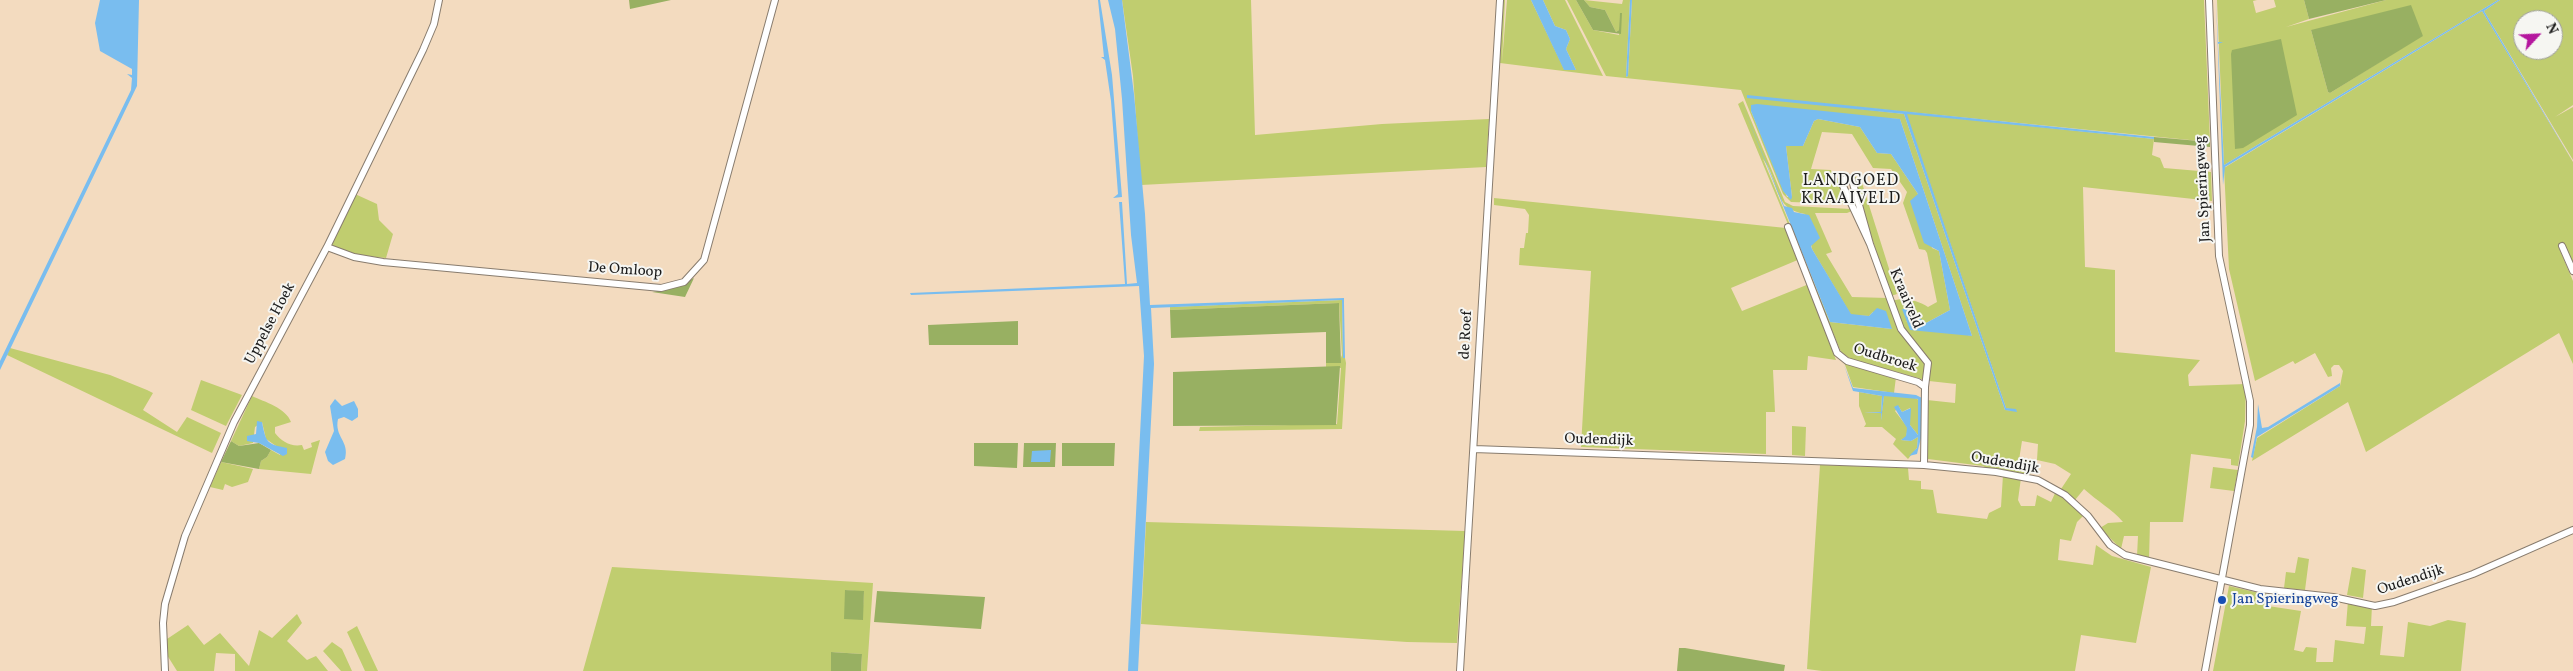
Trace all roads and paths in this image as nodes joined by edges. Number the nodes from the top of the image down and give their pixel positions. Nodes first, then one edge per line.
1 (439, 0) edge
2 (775, 0) edge
3 (1500, 0) edge
4 (2209, 0) edge
5 (1788, 228) dead end
6 (1870, 244) junction
7 (2562, 246) dead end
8 (327, 247) junction
9 (2573, 271) edge
10 (1925, 387) junction
11 (1474, 450) junction
12 (1924, 464) junction
13 (2573, 530) edge
14 (2222, 581) junction
15 (165, 671) edge
16 (1460, 671) edge
17 (2205, 671) edge

1 - 8 street, Uppelse Hoek
2 - 8 street, De Omloop
3 - 11 street, de Roef
4 - 14 street, Jan Spieringweg
5 - 10 street, Oudbroek
6 - 6 street, Kraaiveld
6 - 10 street, Kraaiveld
7 - 9 street
8 - 15 street, Uppelse Hoek
10 - 12 street, Oudbroek
11 - 12 street, Oudendijk
11 - 16 street, de Roef
12 - 14 street, Oudendijk
13 - 14 street, Oudendijk
14 - 17 street, Jan Spieringweg

